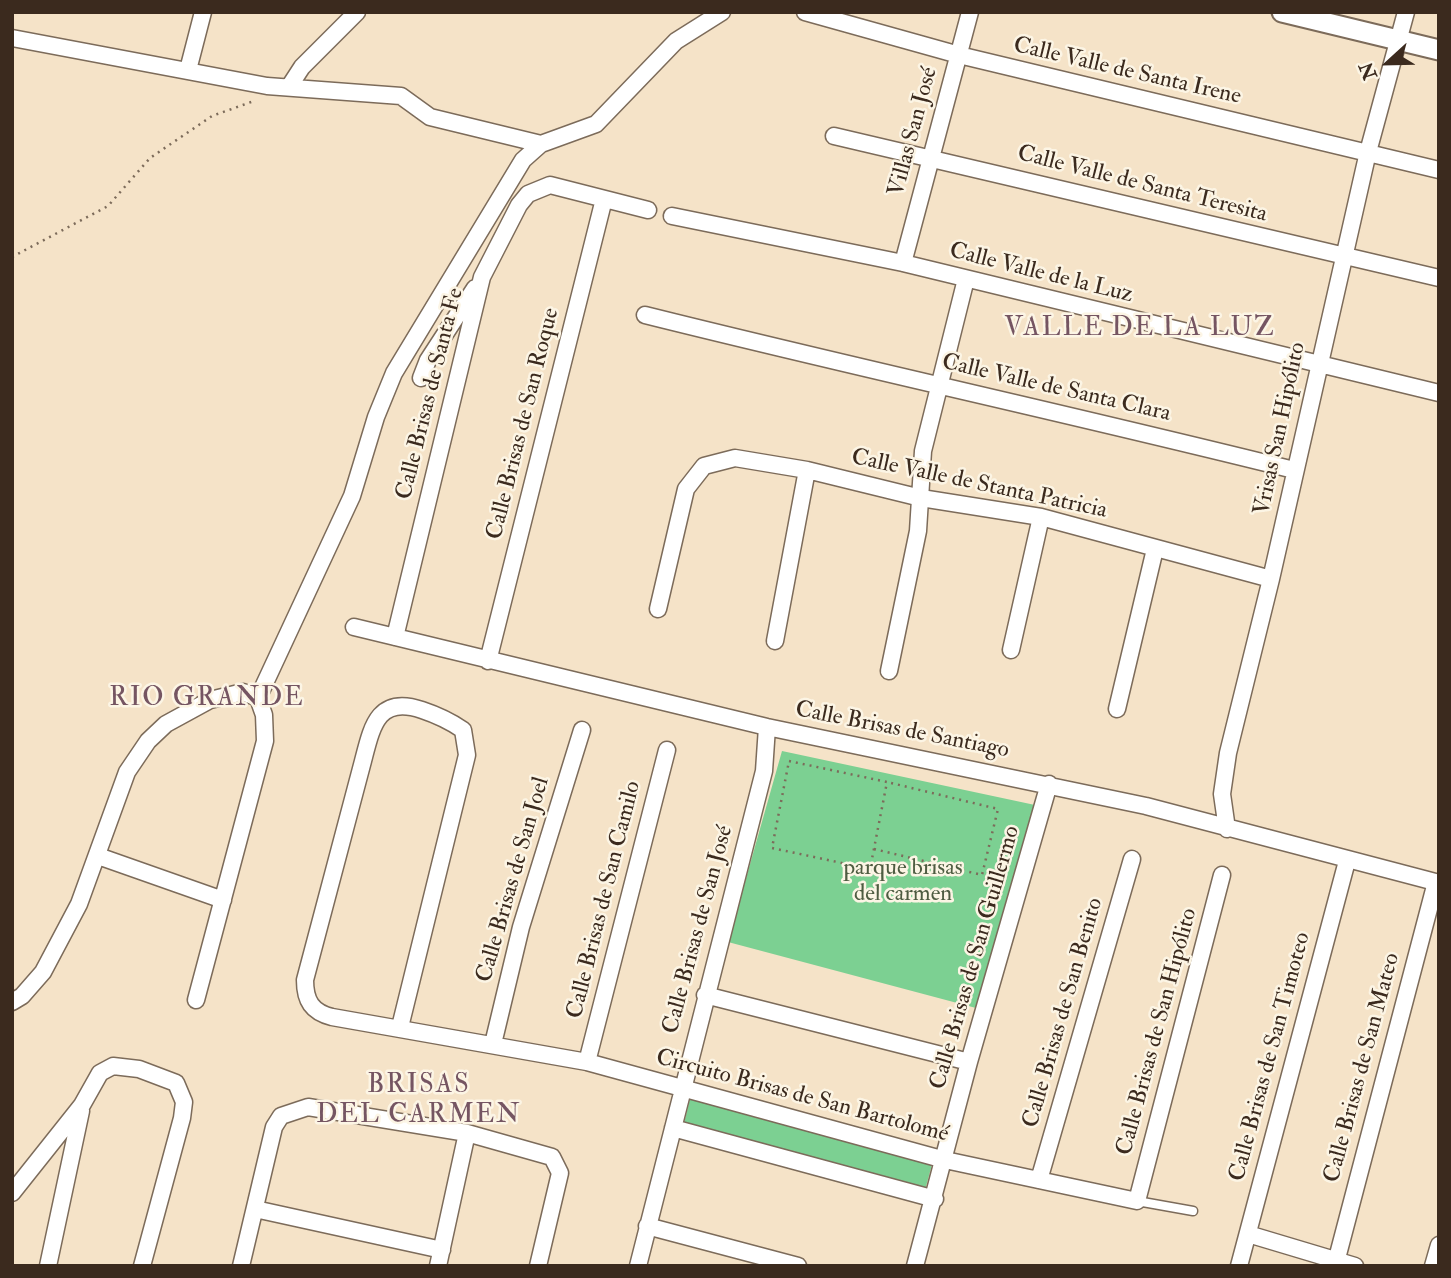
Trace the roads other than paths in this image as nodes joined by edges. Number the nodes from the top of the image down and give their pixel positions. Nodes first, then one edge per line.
1 (203, 12) edge
2 (357, 12) edge
3 (722, 12) edge
4 (970, 12) edge
5 (1282, 12) edge
6 (1406, 12) edge
7 (806, 13) edge
8 (12, 38) edge
9 (1398, 41) junction
10 (1439, 50) edge
11 (959, 55) junction
12 (188, 70) junction
13 (289, 88) junction
14 (834, 136) dead end
15 (541, 144) junction
16 (1368, 152) junction
17 (931, 157) junction
18 (1439, 170) edge
19 (604, 199) junction
20 (648, 210) dead end
21 (672, 216) dead end
22 (1344, 257) junction
23 (903, 263) junction
24 (482, 278) junction
25 (1439, 278) edge
26 (966, 279) junction
27 (645, 316) dead end
28 (1318, 365) junction
29 (421, 378) dead end
30 (937, 384) junction
31 (1439, 393) edge
32 (807, 470) junction
33 (1294, 470) junction
34 (921, 498) junction
35 (1041, 517) junction
36 (1155, 549) junction
37 (1271, 579) junction
38 (658, 609) dead end
39 (355, 627) dead end
40 (396, 637) junction
41 (775, 641) dead end
42 (1011, 650) dead end
43 (488, 662) junction
44 (889, 671) dead end
45 (251, 695) junction
46 (1117, 709) dead end
47 (768, 727) junction
48 (582, 730) dead end
49 (667, 750) dead end
50 (1049, 784) junction
51 (1227, 829) junction
52 (99, 856) junction
53 (1132, 859) dead end
54 (1347, 861) junction
55 (1222, 875) dead end
56 (1437, 883) edge
57 (223, 900) junction
58 (705, 995) junction
59 (196, 1000) dead end
60 (12, 1002) edge
61 (400, 1027) junction
62 (493, 1044) junction
63 (587, 1062) junction
64 (969, 1062) junction
65 (681, 1087) junction
66 (82, 1105) junction
67 (673, 1128) junction
68 (467, 1133) junction
69 (945, 1160) junction
70 (1039, 1180) junction
71 (12, 1193) edge
72 (934, 1199) junction
73 (1137, 1201) junction
74 (255, 1209) junction
75 (1193, 1211) dead end
76 (647, 1226) junction
77 (1248, 1234) junction
78 (1439, 1245) edge
79 (440, 1258) edge
80 (1336, 1263) edge
81 (48, 1266) edge
82 (142, 1266) edge
83 (241, 1266) edge
84 (538, 1266) edge
85 (638, 1266) edge
86 (798, 1266) edge
87 (915, 1266) edge
88 (1239, 1266) edge
89 (1355, 1266) edge
90 (1433, 1266) edge

1 - 12 street
2 - 13 street
3 - 15 street
4 - 11 street, Villas San José
5 - 9 street
6 - 9 street, Vrisas San Hipólito
7 - 11 street, Calle Valle de Santa Irene
8 - 12 street
9 - 10 street
9 - 16 street, Vrisas San Hipólito
11 - 16 street, Calle Valle de Santa Irene
11 - 17 street, Villas San José
12 - 13 street
13 - 15 street
14 - 17 street, Calle Valle de Santa Teresita
15 - 45 street
16 - 18 street, Calle Valle de Santa Irene
16 - 22 street, Vrisas San Hipólito
17 - 22 street, Calle Valle de Santa Teresita
17 - 23 street, Villas San José
19 - 20 street
19 - 24 street, Calle Brisas de Santa Fe
19 - 43 street, Calle Brisas de San Roque
21 - 23 street, Calle Valle de la Luz
22 - 25 street, Calle Valle de Santa Teresita
22 - 28 street, Vrisas San Hipólito
23 - 26 street, Calle Valle de la Luz
24 - 29 street
24 - 40 street, Calle Brisas de Santa Fe
26 - 28 street, Calle Valle de la Luz
26 - 30 street
27 - 30 street, Calle Valle de Santa Clara
28 - 31 street, Calle Valle de la Luz
28 - 33 street, Vrisas San Hipólito
30 - 33 street, Calle Valle de Santa Clara
30 - 34 street
32 - 34 street, Calle Valle de Stanta Patricia
32 - 38 street, Calle Valle de Stanta Patricia
32 - 41 street
33 - 37 street, Vrisas San Hipólito
34 - 35 street, Calle Valle de Stanta Patricia
34 - 44 street
35 - 36 street, Calle Valle de Stanta Patricia
35 - 42 street
36 - 37 street, Calle Valle de Stanta Patricia
36 - 46 street
37 - 51 street, Vrisas San Hipólito
39 - 40 street, Calle Brisas de Santiago
40 - 43 street, Calle Brisas de Santiago
43 - 47 street, Calle Brisas de Santiago
45 - 52 street
45 - 57 street
47 - 50 street, Calle Brisas de Santiago
47 - 58 street, Calle Brisas de San José
48 - 62 street, Calle Brisas de San Joel
49 - 63 street, Calle Brisas de San Camilo
50 - 51 street, Calle Brisas de Santiago
50 - 64 street, Calle Brisas de San Guillermo
51 - 54 street, Calle Brisas de Santiago
52 - 57 street
52 - 60 street
53 - 70 street, Calle Brisas de San Benito
54 - 56 street, Calle Brisas de Santiago
54 - 77 street, Calle Brisas de San Timoteo
55 - 73 street, Calle Brisas de San Hipólito
56 - 80 street, Calle Brisas de San Mateo
57 - 59 street
58 - 64 street
58 - 65 street, Calle Brisas de San José
61 - 61 street, Circuito Brisas de San Bartolomé
61 - 62 street, Circuito Brisas de San Bartolomé
62 - 63 street, Circuito Brisas de San Bartolomé
63 - 65 street, Circuito Brisas de San Bartolomé
64 - 69 street, Calle Brisas de San Guillermo
65 - 67 street, Calle Brisas de San José
65 - 69 street, Circuito Brisas de San Bartolomé
66 - 71 street
66 - 81 street
66 - 82 street
67 - 72 street
67 - 76 street, Calle Brisas de San José
68 - 74 street
68 - 79 street
68 - 84 street
69 - 70 street, Circuito Brisas de San Bartolomé
69 - 72 street, Calle Brisas de San Guillermo
70 - 73 street, Circuito Brisas de San Bartolomé
72 - 87 street, Calle Brisas de San Guillermo
73 - 75 lane, Circuito Brisas de San Bartolomé
74 - 79 street
74 - 83 street
76 - 85 street, Calle Brisas de San José
76 - 86 street
77 - 80 street
77 - 88 street, Calle Brisas de San Timoteo
78 - 90 street
80 - 89 street

